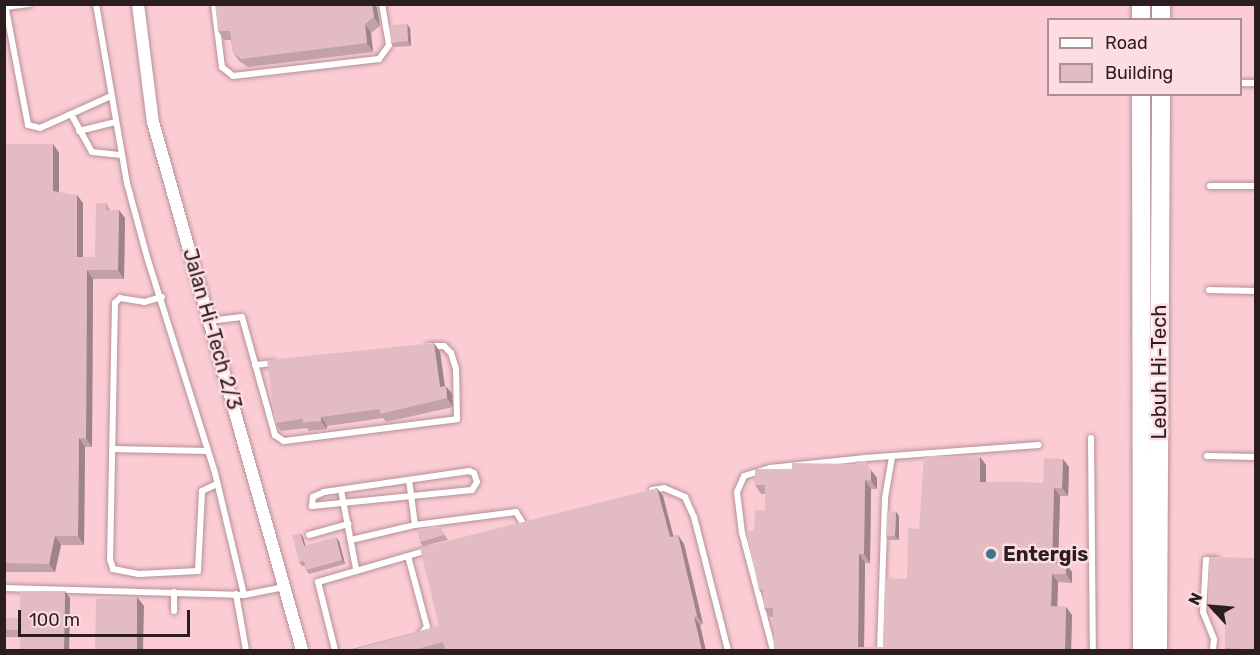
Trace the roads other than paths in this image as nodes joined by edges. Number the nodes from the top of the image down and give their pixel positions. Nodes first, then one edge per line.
1 (29, 4) edge
2 (96, 4) edge
3 (138, 4) edge
4 (214, 4) edge
5 (382, 4) edge
6 (5, 6) edge
7 (111, 96) junction
8 (1141, 96) edge
9 (1161, 96) edge
10 (71, 114) junction
11 (116, 122) junction
12 (79, 131) junction
13 (122, 155) junction
14 (1210, 186) dead end
15 (1256, 186) edge
16 (1209, 290) dead end
17 (1256, 291) edge
18 (162, 297) junction
19 (209, 321) junction
20 (425, 346) edge
21 (278, 363) edge
22 (255, 365) junction
23 (1091, 438) dead end
24 (1039, 445) dead end
25 (112, 449) junction
26 (208, 451) junction
27 (1207, 456) dead end
28 (1256, 457) edge
29 (892, 458) junction
30 (409, 480) junction
31 (217, 484) junction
32 (341, 490) junction
33 (639, 493) edge
34 (411, 496) junction
35 (344, 503) junction
36 (536, 522) edge
37 (348, 524) junction
38 (415, 525) junction
39 (524, 525) junction
40 (513, 528) edge
41 (309, 536) dead end
42 (351, 540) junction
43 (440, 547) edge
44 (408, 556) junction
45 (1223, 560) edge
46 (356, 569) junction
47 (284, 587) junction
48 (4, 588) edge
49 (174, 592) junction
50 (236, 594) junction
51 (244, 595) junction
52 (174, 611) dead end
53 (414, 636) edge
54 (246, 651) edge
55 (302, 651) edge
56 (335, 651) edge
57 (728, 651) edge
58 (773, 651) edge
59 (880, 651) edge
60 (1093, 651) edge
61 (1142, 651) edge
62 (1158, 651) edge
63 (1213, 651) edge

1 - 6 lane
2 - 7 lane
3 - 19 street, Jalan Hi-Tech 2/3
4 - 5 lane
6 - 10 lane
7 - 10 lane
7 - 11 lane
8 - 61 main road, Lebuh Hi-Tech
9 - 62 main road, Lebuh Hi-Tech
10 - 12 lane
11 - 12 lane
11 - 13 lane
12 - 13 lane
13 - 18 lane
14 - 15 lane
16 - 17 lane
18 - 25 lane
18 - 26 lane
19 - 22 lane
19 - 47 street, Jalan Hi-Tech 2/3
20 - 22 lane
21 - 22 lane
23 - 60 lane
24 - 29 lane
25 - 26 lane
25 - 31 lane
26 - 31 lane
27 - 28 lane
29 - 58 lane
29 - 59 lane
30 - 32 lane
30 - 34 lane
30 - 34 lane
31 - 51 lane
32 - 35 lane
32 - 35 lane
33 - 57 lane
34 - 35 lane
34 - 38 lane
35 - 37 lane
36 - 39 lane
37 - 41 lane
37 - 42 lane
38 - 39 lane
38 - 42 lane
39 - 40 lane
42 - 46 lane
43 - 44 lane
44 - 46 lane
44 - 53 lane
45 - 63 lane
46 - 56 lane
47 - 51 lane
47 - 55 street, Jalan Hi-Tech 2/3
48 - 49 lane
49 - 50 lane
49 - 52 lane
50 - 51 lane
50 - 54 lane

